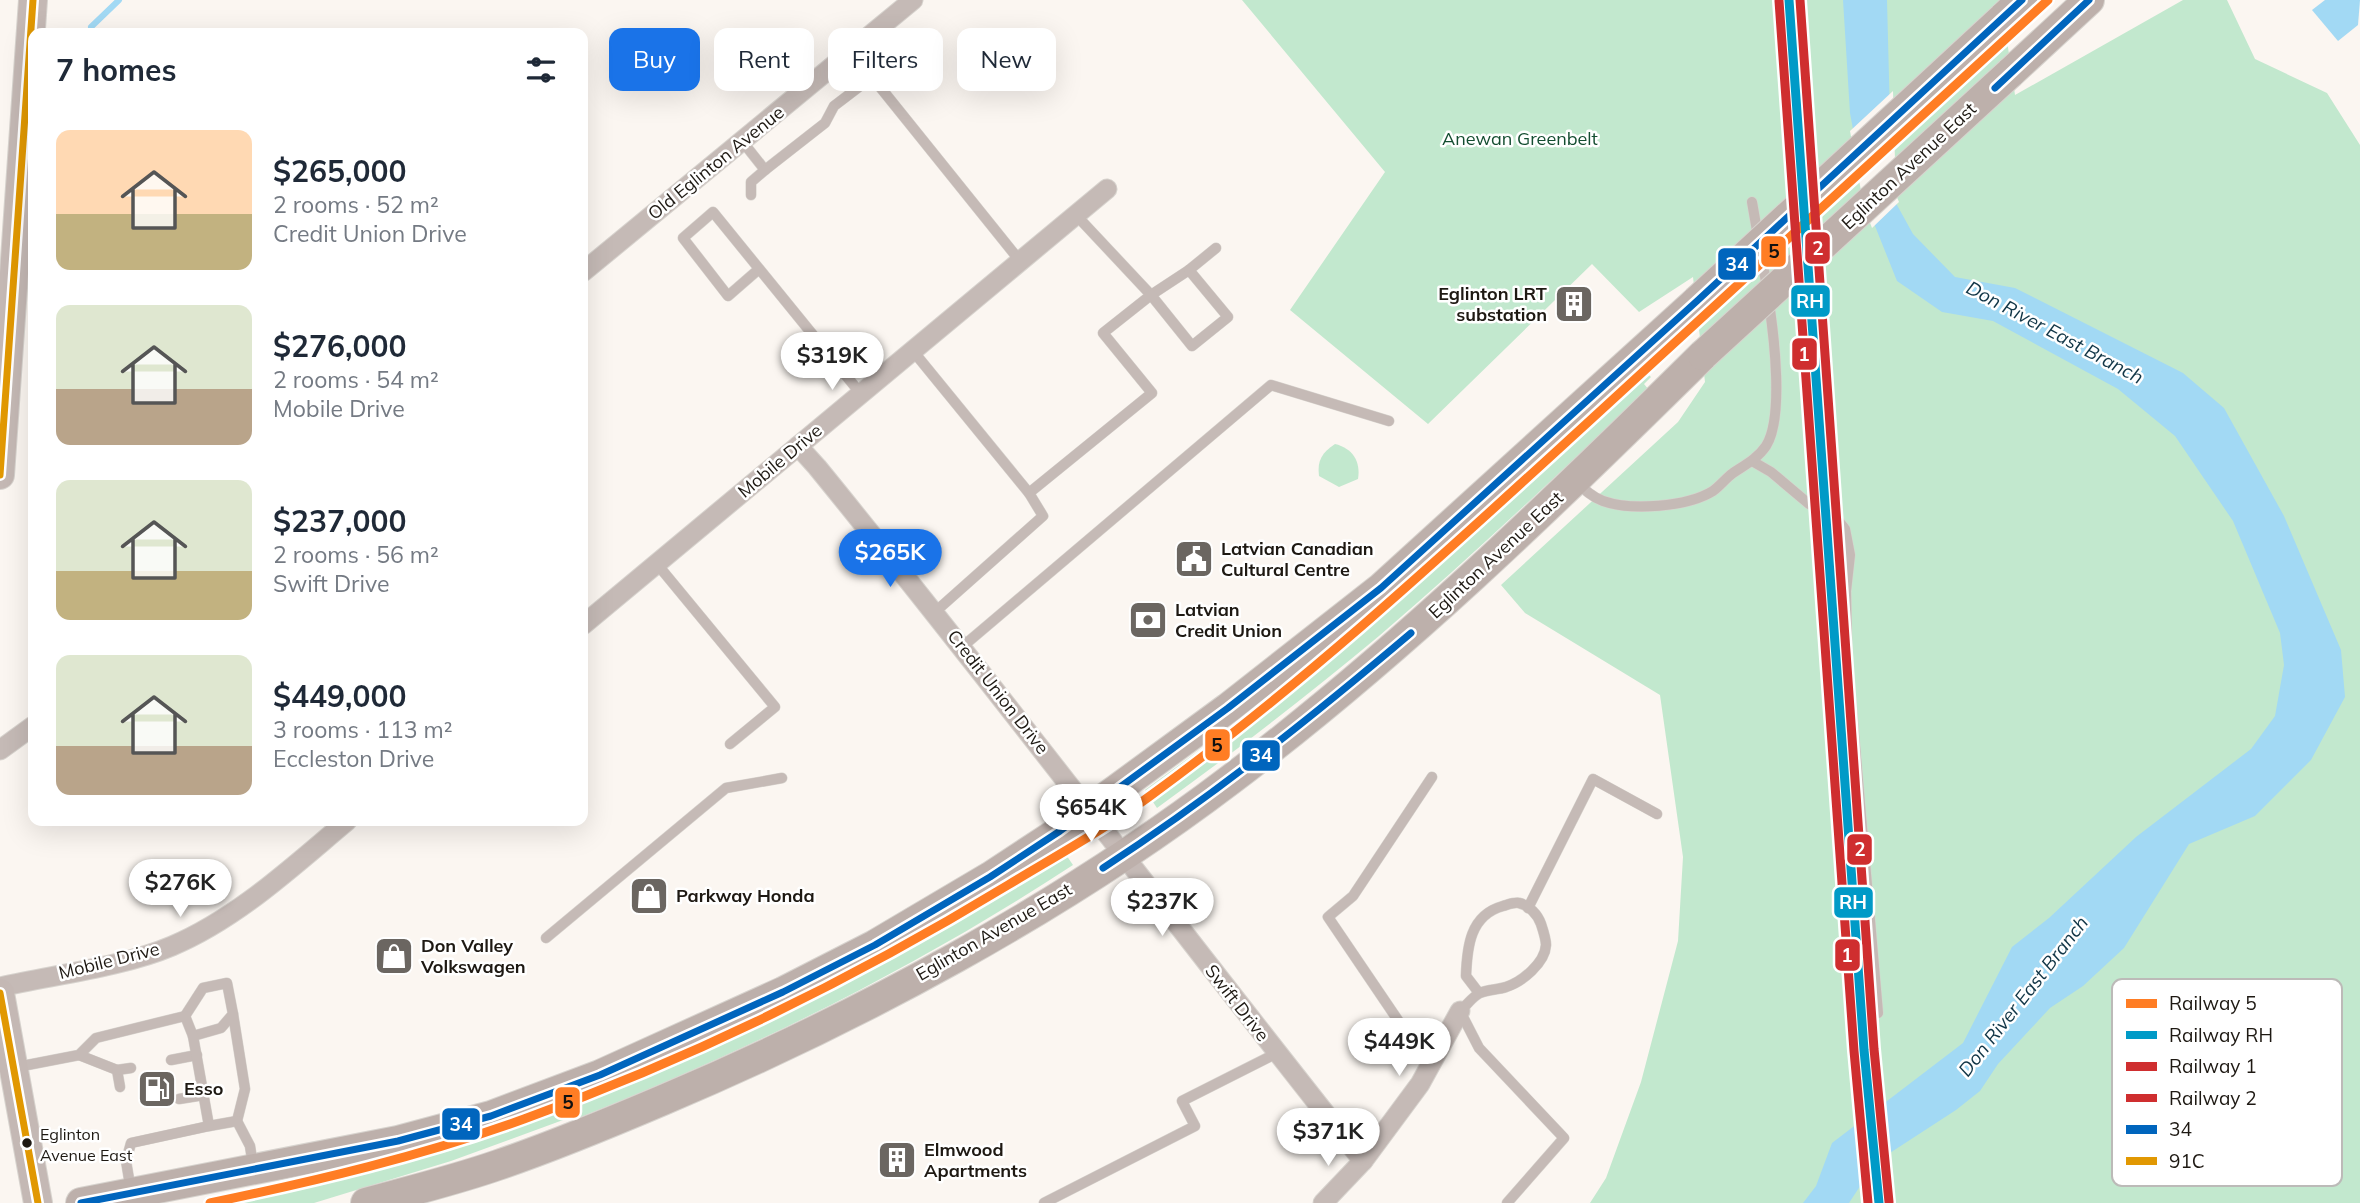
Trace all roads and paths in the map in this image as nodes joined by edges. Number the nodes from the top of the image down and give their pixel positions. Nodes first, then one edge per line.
1 (33, 0) edge
2 (914, 0) edge
3 (2089, 0) edge
4 (2012, 9) edge
5 (31, 28) edge
6 (28, 72) edge
7 (743, 141) junction
8 (765, 170) junction
9 (1107, 189) dead end
10 (751, 195) dead end
11 (1752, 202) dead end
12 (1076, 215) junction
13 (1216, 248) dead end
14 (1020, 261) junction
15 (588, 268) edge
16 (759, 269) junction
17 (1189, 270) junction
18 (1151, 295) junction
19 (914, 351) junction
20 (861, 394) junction
21 (1389, 421) dead end
22 (798, 446) junction
23 (1752, 461) junction
24 (0, 475) edge
25 (1576, 481) junction
26 (1028, 493) junction
27 (657, 564) junction
28 (935, 612) junction
29 (588, 621) edge
30 (962, 647) junction
31 (28, 730) edge
32 (730, 744) dead end
33 (0, 750) edge
34 (1432, 777) dead end
35 (782, 778) dead end
36 (1090, 809) junction
37 (1657, 814) dead end
38 (341, 826) edge
39 (1125, 854) junction
40 (1528, 908) junction
41 (546, 938) dead end
42 (0, 986) edge
43 (0, 993) edge
44 (1479, 993) junction
45 (1460, 1011) junction
46 (1878, 1013) dead end
47 (233, 1014) junction
48 (185, 1016) junction
49 (193, 1036) junction
50 (4, 1038) edge
51 (1276, 1053) junction
52 (79, 1055) junction
53 (197, 1055) junction
54 (172, 1060) dead end
55 (1430, 1067) junction
56 (13, 1068) junction
57 (131, 1068) dead end
58 (117, 1070) junction
59 (120, 1087) dead end
60 (204, 1095) junction
61 (179, 1099) dead end
62 (237, 1121) junction
63 (209, 1126) junction
64 (1363, 1161) junction
65 (254, 1170) junction
66 (132, 1194) junction
67 (38, 1203) edge
68 (81, 1203) edge
69 (366, 1203) edge
70 (1044, 1203) edge
71 (1323, 1203) edge
72 (1507, 1203) edge

1 - 5 street
2 - 7 street, Old Eglinton Avenue
3 - 25 main road, Eglinton Avenue East, bridge
4 - 36 main road, bridge
6 - 24 street
7 - 8 lane
7 - 15 street, Old Eglinton Avenue
8 - 10 lane
8 - 14 lane
9 - 12 street, Mobile Drive
11 - 23 lane
12 - 14 street, Mobile Drive
12 - 18 lane
13 - 17 lane
14 - 19 street, Mobile Drive
16 - 16 lane
16 - 20 lane
17 - 18 lane
17 - 18 lane
18 - 26 lane
19 - 20 street, Mobile Drive
19 - 26 lane
20 - 22 street, Mobile Drive
21 - 30 lane
22 - 27 street, Mobile Drive
22 - 28 street, Credit Union Drive
23 - 25 lane
23 - 46 lane
25 - 39 main road, Eglinton Avenue East
26 - 28 lane
27 - 29 street, Mobile Drive
27 - 32 lane
28 - 30 street, Credit Union Drive
30 - 36 street, Credit Union Drive
31 - 33 street
34 - 55 lane
35 - 41 lane
36 - 39 street, Swift Drive
36 - 65 main road
37 - 40 lane
38 - 42 street, Mobile Drive
39 - 51 street, Swift Drive
39 - 69 main road, Eglinton Avenue East
40 - 44 lane
40 - 44 lane
43 - 50 street
44 - 45 lane
45 - 55 street
45 - 72 lane
47 - 48 lane
47 - 49 lane
47 - 62 lane
48 - 49 lane
48 - 52 lane
49 - 53 lane
50 - 56 street
51 - 64 street, Swift Drive
51 - 70 lane
52 - 56 lane
52 - 58 lane
53 - 54 lane
53 - 60 lane
55 - 64 street
56 - 67 street
57 - 58 lane
58 - 59 lane
60 - 61 lane
60 - 63 lane
62 - 63 lane
62 - 65 lane
63 - 66 lane
64 - 71 street
65 - 66 main road
66 - 68 main road

